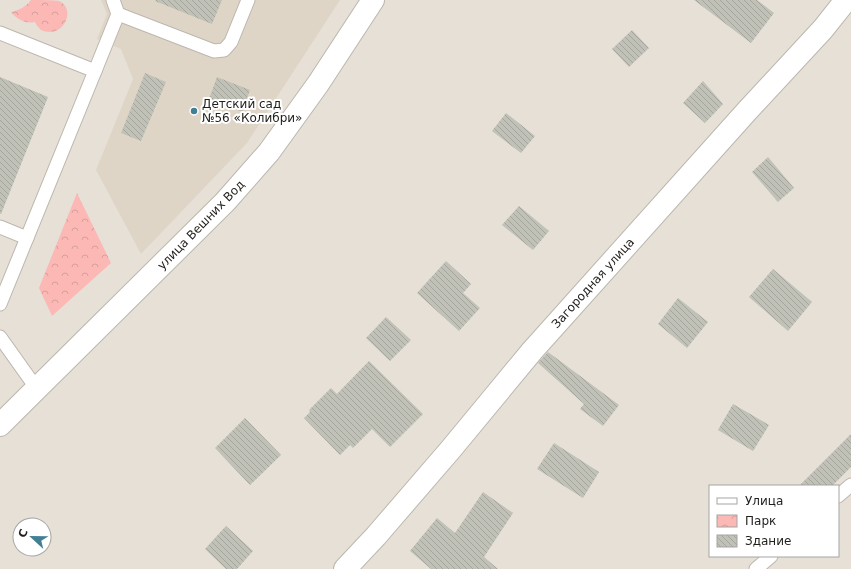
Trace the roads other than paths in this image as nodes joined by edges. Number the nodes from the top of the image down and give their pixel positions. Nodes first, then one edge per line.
1 (113, 0) edge
2 (248, 0) edge
3 (374, 0) edge
4 (846, 0) edge
5 (118, 14) junction
6 (0, 33) edge
7 (95, 71) junction
8 (0, 227) edge
9 (27, 238) junction
10 (0, 304) edge
11 (0, 336) edge
12 (36, 389) junction
13 (0, 425) edge
14 (851, 485) edge
15 (839, 495) edge
16 (770, 557) edge
17 (345, 569) edge
18 (756, 569) edge

1 - 5 lane
2 - 5 lane
3 - 12 street, улица Вешних Вод
4 - 17 street, Загородная улица
5 - 7 lane
6 - 7 lane
7 - 9 lane
8 - 9 lane
9 - 10 lane
11 - 12 lane
12 - 13 street, улица Вешних Вод
14 - 15 lane
16 - 18 lane

